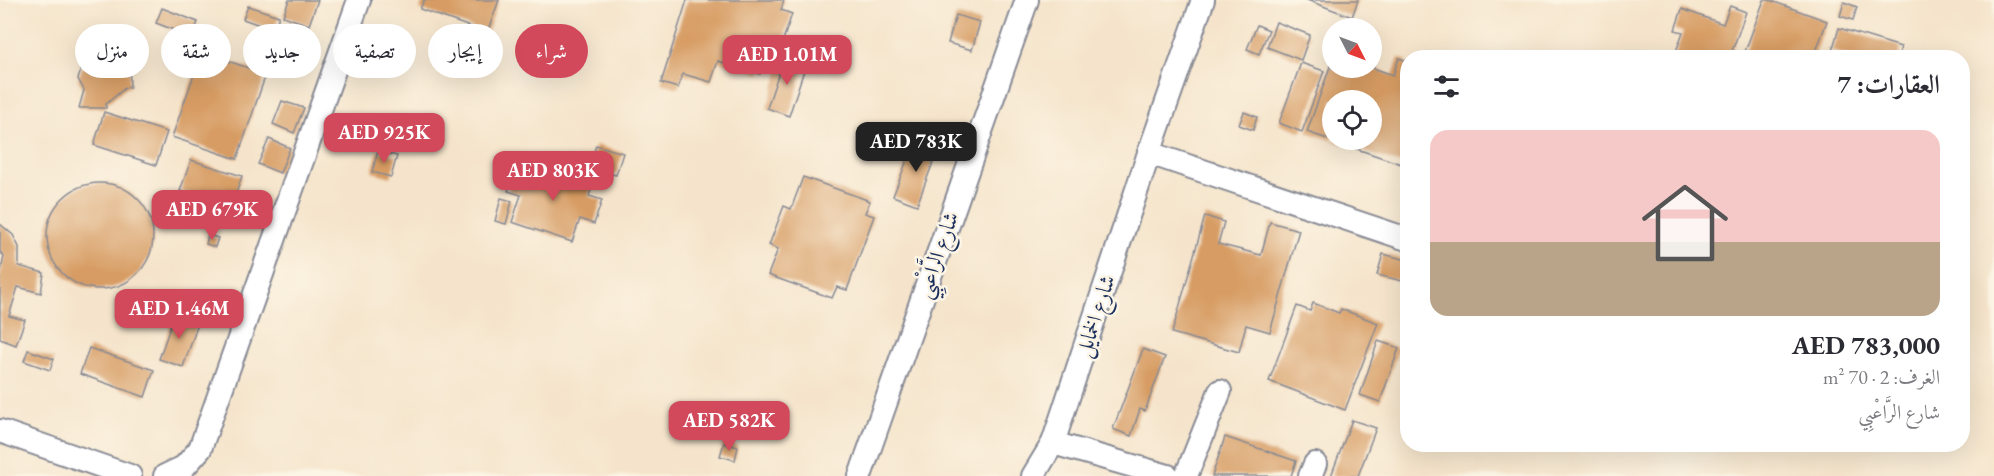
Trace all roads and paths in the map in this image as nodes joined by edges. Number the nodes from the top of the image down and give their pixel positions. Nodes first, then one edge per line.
1 (359, 0) edge
2 (1027, 0) edge
3 (1203, 0) edge
4 (1149, 153) junction
5 (1400, 238) edge
6 (1220, 391) dead end
7 (0, 431) edge
8 (1053, 443) junction
9 (130, 476) edge
10 (165, 476) edge
11 (860, 476) edge
12 (1034, 476) edge
13 (1168, 476) edge
14 (1186, 476) edge

1 - 10 street
2 - 11 street, شارع الرَّاعْبِي
3 - 4 street, شارع الخمايل
4 - 5 street
4 - 8 street, شارع الخمايل
6 - 14 street
7 - 9 street
8 - 12 street, شارع الخمايل
8 - 13 street

